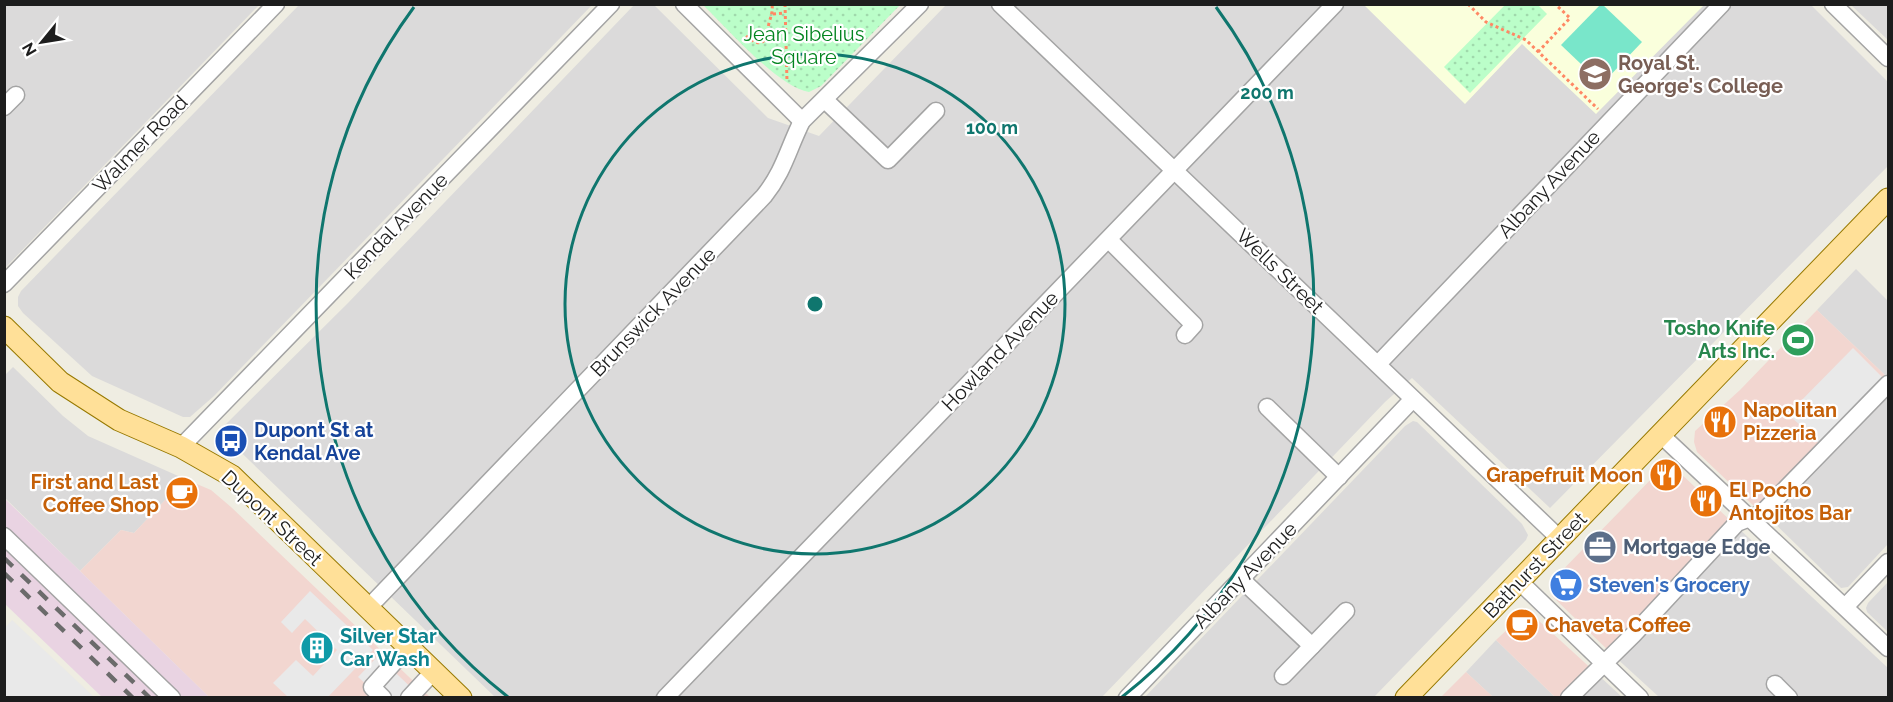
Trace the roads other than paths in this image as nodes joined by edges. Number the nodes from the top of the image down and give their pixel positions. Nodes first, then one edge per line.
1 (276, 4) edge
2 (611, 4) edge
3 (684, 4) edge
4 (920, 4) edge
5 (1000, 4) edge
6 (1335, 4) edge
7 (1722, 4) edge
8 (1833, 4) edge
9 (1888, 58) edge
10 (825, 100) junction
11 (936, 111) dead end
12 (802, 122) junction
13 (1174, 171) junction
14 (1888, 200) edge
15 (1108, 240) junction
16 (4, 284) edge
17 (4, 327) edge
18 (1185, 335) dead end
19 (1378, 364) junction
20 (1888, 384) edge
21 (1413, 399) junction
22 (1267, 407) dead end
23 (1660, 435) junction
24 (182, 447) junction
25 (1339, 477) junction
26 (1749, 518) junction
27 (4, 536) edge
28 (1560, 539) junction
29 (1888, 562) edge
30 (1241, 579) junction
31 (1519, 581) junction
32 (1845, 607) junction
33 (368, 608) junction
34 (1346, 611) dead end
35 (1312, 646) junction
36 (408, 647) junction
37 (1888, 648) edge
38 (1603, 663) junction
39 (434, 671) junction
40 (1283, 676) dead end
41 (1774, 684) dead end
42 (172, 698) edge
43 (383, 698) edge
44 (409, 698) edge
45 (461, 698) edge
46 (665, 698) edge
47 (1127, 698) edge
48 (1406, 698) edge
49 (1569, 698) edge
50 (1640, 698) edge
51 (1789, 698) edge

1 - 16 street, Walmer Road
2 - 24 street, Kendal Avenue
3 - 12 street
4 - 10 street, Brunswick Avenue
5 - 13 street, Wells Street
6 - 13 street, Howland Avenue
7 - 19 street, Albany Avenue
8 - 9 street
10 - 11 street
10 - 12 street, Brunswick Avenue
12 - 33 street, Brunswick Avenue
13 - 15 street, Howland Avenue
13 - 19 street, Wells Street
14 - 23 main road, Bathurst Street
15 - 18 street
15 - 46 street, Howland Avenue
17 - 24 main road, Dupont Street
19 - 21 street, Wells Street
20 - 26 street
21 - 25 street, Albany Avenue
21 - 28 street, Wells Street
22 - 25 street
23 - 26 street
23 - 28 main road, Bathurst Street
24 - 33 main road, Dupont Street
25 - 30 street, Albany Avenue
26 - 32 street
26 - 38 street
27 - 42 street
28 - 31 main road, Bathurst Street
29 - 32 street
30 - 35 street
30 - 47 street, Albany Avenue
31 - 38 street
31 - 48 main road, Bathurst Street
32 - 37 street
33 - 36 main road, Dupont Street
34 - 35 street
35 - 40 street
36 - 39 main road, Dupont Street
36 - 43 street
38 - 49 street
38 - 50 street
39 - 44 street
39 - 45 main road, Dupont Street
41 - 51 street

